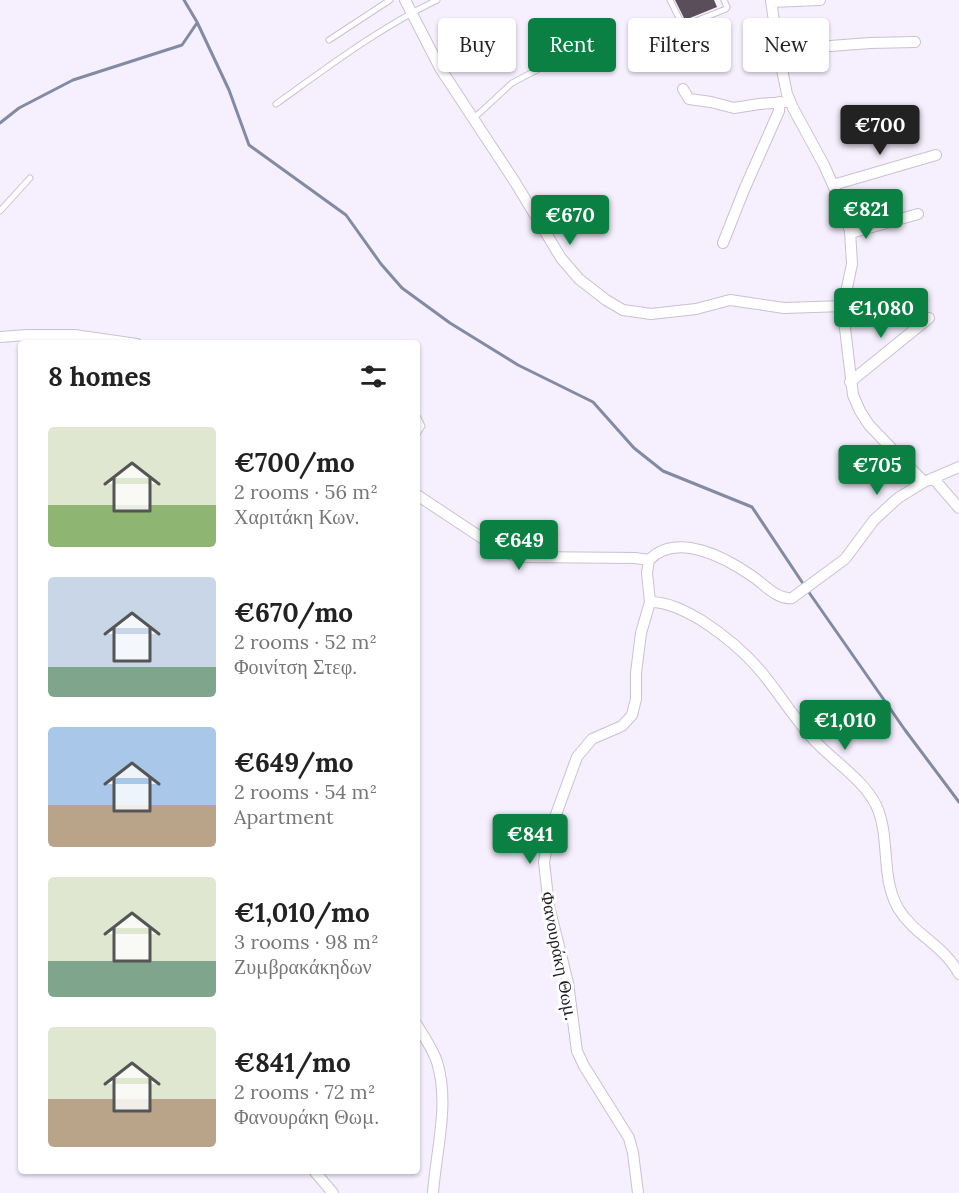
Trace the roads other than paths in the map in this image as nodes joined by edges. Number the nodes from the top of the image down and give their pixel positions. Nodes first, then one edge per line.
1 (390, 0) edge
2 (405, 0) edge
3 (437, 0) edge
4 (670, 0) edge
5 (724, 0) edge
6 (820, 0) edge
7 (771, 1) edge
8 (412, 12) junction
9 (773, 18) edge
10 (329, 40) dead end
11 (915, 42) dead end
12 (829, 46) edge
13 (532, 72) edge
14 (781, 72) edge
15 (683, 89) dead end
16 (784, 102) junction
17 (276, 104) dead end
18 (472, 120) junction
19 (936, 155) dead end
20 (30, 178) dead end
21 (833, 185) junction
22 (0, 211) edge
23 (918, 214) dead end
24 (851, 233) junction
25 (723, 243) dead end
26 (844, 306) junction
27 (929, 318) dead end
28 (0, 337) edge
29 (89, 340) edge
30 (850, 382) junction
31 (959, 467) edge
32 (929, 480) junction
33 (420, 497) edge
34 (959, 508) edge
35 (649, 560) junction
36 (650, 602) junction
37 (959, 975) edge
38 (420, 1030) edge
39 (317, 1174) edge
40 (333, 1193) edge
41 (433, 1193) edge
42 (638, 1193) edge

1 - 10 lane
2 - 8 street
3 - 8 lane
4 - 5 lane
6 - 7 street
7 - 9 street
8 - 17 lane
8 - 18 street
11 - 12 street
13 - 18 lane
14 - 16 street
15 - 16 street
16 - 21 street
16 - 25 street
18 - 26 street
19 - 21 street
20 - 22 lane
21 - 24 street
23 - 24 street
24 - 26 street
26 - 30 street
27 - 30 street
28 - 29 street
30 - 32 street
31 - 32 street
32 - 34 street
32 - 35 street
33 - 35 street
35 - 36 street, Φανουράκη Θωμ.
36 - 37 street
36 - 42 street, Φανουράκη Θωμ.
38 - 41 street
39 - 40 street

